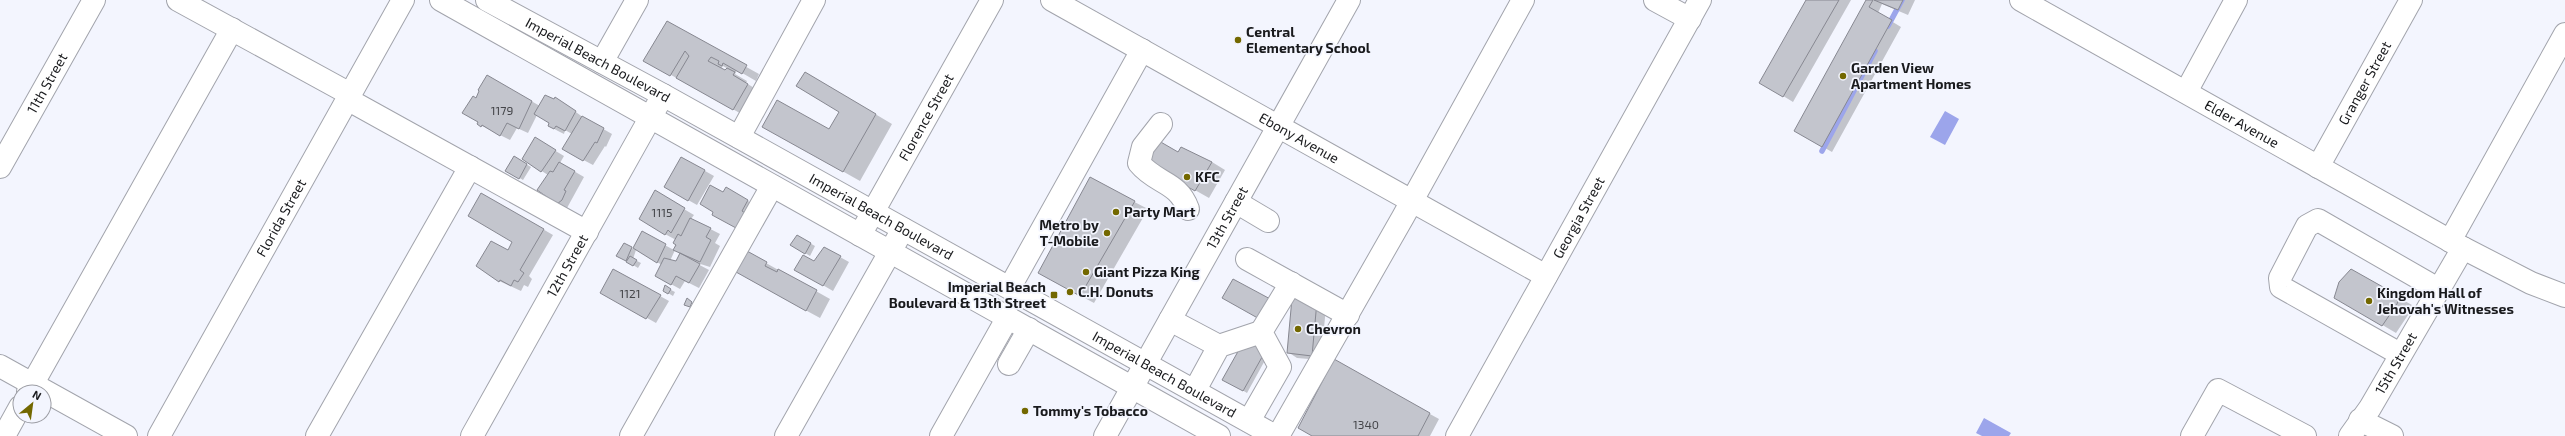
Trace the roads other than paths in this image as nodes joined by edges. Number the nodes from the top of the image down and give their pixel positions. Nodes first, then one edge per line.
1 (94, 0) edge
2 (178, 0) edge
3 (403, 0) edge
4 (441, 0) edge
5 (487, 0) edge
6 (637, 0) edge
7 (814, 0) edge
8 (992, 0) edge
9 (1052, 0) edge
10 (1349, 0) edge
11 (1523, 0) edge
12 (1655, 0) edge
13 (1700, 0) edge
14 (2020, 0) edge
15 (2236, 0) edge
16 (2411, 0) edge
17 (2053, 8) edge
18 (1690, 19) junction
19 (232, 29) junction
20 (2565, 34) edge
21 (1142, 50) junction
22 (602, 62) junction
23 (2186, 92) junction
24 (663, 95) junction
25 (349, 97) junction
26 (651, 118) junction
27 (1161, 124) dead end
28 (1278, 126) junction
29 (739, 137) junction
30 (0, 167) edge
31 (470, 167) junction
32 (2318, 167) junction
33 (772, 186) junction
34 (1412, 201) junction
35 (1236, 202) junction
36 (1188, 209) dead end
37 (873, 212) junction
38 (1268, 221) dead end
39 (903, 229) junction
40 (587, 232) junction
41 (860, 235) junction
42 (2457, 244) junction
43 (889, 251) junction
44 (1247, 259) dead end
45 (1546, 276) junction
46 (1290, 283) junction
47 (1010, 287) junction
48 (2438, 290) junction
49 (2564, 293) edge
50 (1348, 315) junction
51 (1008, 317) junction
52 (1170, 320) junction
53 (1029, 330) junction
54 (1261, 332) junction
55 (1219, 346) junction
56 (2400, 354) junction
57 (1146, 363) junction
58 (1010, 364) dead end
59 (0, 366) edge
60 (25, 384) edge
61 (33, 384) edge
62 (1132, 388) junction
63 (1195, 390) junction
64 (52, 399) edge
65 (1249, 421) junction
66 (12, 422) edge
67 (2355, 428) edge
68 (1210, 434) edge
69 (4, 436) edge
70 (126, 436) edge
71 (159, 436) edge
72 (317, 436) edge
73 (472, 436) edge
74 (631, 436) edge
75 (786, 436) edge
76 (941, 436) edge
77 (1105, 436) edge
78 (1275, 436) edge
79 (1278, 436) edge
80 (1457, 436) edge
81 (2192, 436) edge
82 (2305, 436) edge
83 (2392, 436) edge

1 - 30 street, 11th Street
2 - 19 street
3 - 25 street, Florida Street
4 - 26 street, Imperial Beach Boulevard
5 - 22 street, Imperial Beach Boulevard
6 - 22 street
7 - 29 street
8 - 37 street, Florence Street
9 - 21 street, Ebony Avenue
10 - 28 street, 13th Street
11 - 34 street
12 - 18 street
13 - 18 street, Georgia Street
14 - 17 street, Elder Avenue
15 - 23 street
16 - 32 street, Granger Street
17 - 23 street, Elder Avenue
18 - 45 street, Georgia Street
19 - 25 street
19 - 61 street
20 - 42 street, 15th Street
21 - 28 street, Ebony Avenue
21 - 47 street
22 - 24 street, Imperial Beach Boulevard
23 - 32 street, Elder Avenue
24 - 26 street, 12th Street
24 - 29 street, Imperial Beach Boulevard
25 - 31 street
25 - 71 street, Florida Street
26 - 33 street, Imperial Beach Boulevard
26 - 40 street, 12th Street
27 - 36 street
28 - 34 street, Ebony Avenue
28 - 35 street, 13th Street
29 - 37 street, Imperial Beach Boulevard
31 - 40 street
31 - 72 street
32 - 42 street, Elder Avenue
33 - 41 street, Imperial Beach Boulevard
33 - 74 street
34 - 45 street, Ebony Avenue
34 - 50 street
35 - 38 street
35 - 52 street, 13th Street
37 - 39 street, Imperial Beach Boulevard
37 - 41 street, Florence Street
39 - 43 street
39 - 47 street, Imperial Beach Boulevard
40 - 73 street, 12th Street
41 - 43 street, Imperial Beach Boulevard
42 - 48 street, 15th Street
42 - 49 street, Elder Avenue
43 - 51 street, Imperial Beach Boulevard
43 - 75 street
44 - 46 street
45 - 80 street, Georgia Street
46 - 50 street
46 - 54 street
47 - 57 street, Imperial Beach Boulevard
48 - 56 street, 15th Street
48 - 56 street
50 - 79 street
51 - 53 street, Imperial Beach Boulevard
51 - 76 street
52 - 55 street
52 - 57 street, 13th Street
53 - 58 street
53 - 62 street, Imperial Beach Boulevard
54 - 55 street
54 - 65 street
55 - 63 street
56 - 67 street, 15th Street
57 - 62 street, 13th Street
57 - 63 street, Imperial Beach Boulevard
59 - 60 street
62 - 68 street, Imperial Beach Boulevard
62 - 77 street, 13th Street
63 - 65 street, Imperial Beach Boulevard
64 - 70 street
65 - 78 street, Imperial Beach Boulevard
66 - 69 street
67 - 83 street
81 - 82 street

